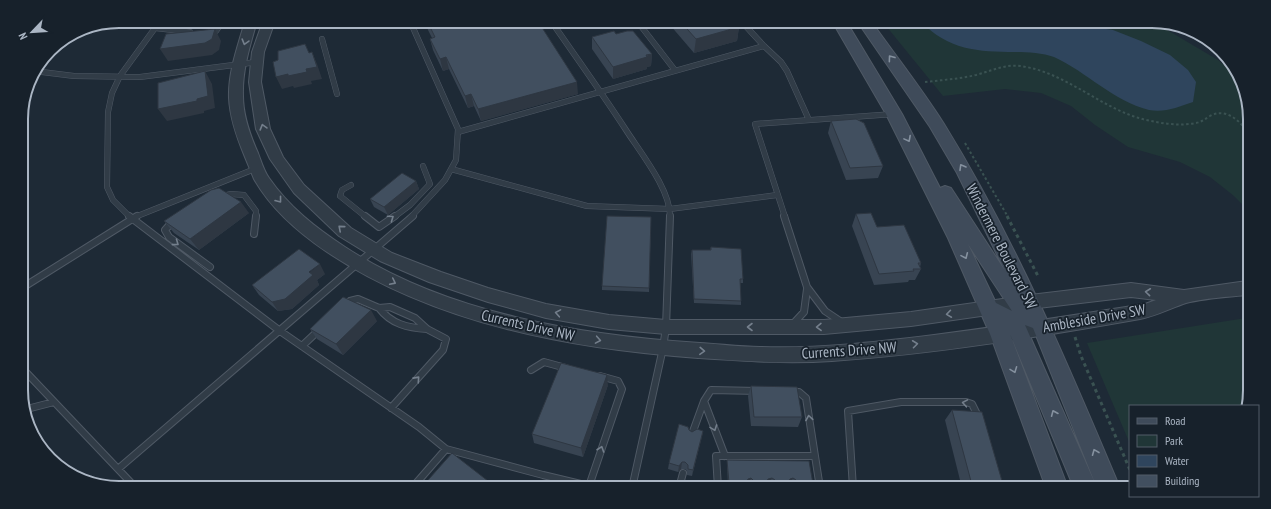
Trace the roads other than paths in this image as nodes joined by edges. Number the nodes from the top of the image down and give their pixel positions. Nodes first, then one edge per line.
1 (218, 28) edge
2 (249, 28) edge
3 (267, 28) edge
4 (413, 28) edge
5 (556, 28) edge
6 (642, 28) edge
7 (747, 28) edge
8 (843, 28) edge
9 (869, 28) edge
10 (193, 32) edge
11 (200, 32) edge
12 (322, 39) dead end
13 (764, 46) junction
14 (257, 62) junction
15 (239, 64) junction
16 (674, 69) junction
17 (41, 72) edge
18 (120, 76) junction
19 (601, 92) junction
20 (337, 94) dead end
21 (894, 114) junction
22 (809, 120) junction
23 (458, 132) junction
24 (921, 165) junction
25 (423, 166) dead end
26 (257, 168) junction
27 (451, 169) junction
28 (351, 185) dead end
29 (777, 195) junction
30 (219, 197) edge
31 (670, 209) junction
32 (179, 214) edge
33 (131, 218) junction
34 (254, 234) dead end
35 (374, 249) junction
36 (358, 264) junction
37 (210, 267) dead end
38 (28, 284) edge
39 (807, 287) junction
40 (1243, 289) edge
41 (1187, 296) junction
42 (1024, 303) junction
43 (378, 308) junction
44 (988, 309) junction
45 (339, 311) edge
46 (848, 325) junction
47 (323, 326) edge
48 (666, 327) junction
49 (1042, 327) junction
50 (789, 328) junction
51 (427, 329) junction
52 (280, 331) junction
53 (1009, 332) junction
54 (302, 346) junction
55 (663, 348) junction
56 (568, 368) edge
57 (532, 370) dead end
58 (28, 374) edge
59 (590, 374) edge
60 (763, 392) edge
61 (785, 392) edge
62 (704, 401) junction
63 (54, 402) junction
64 (30, 408) edge
65 (391, 408) junction
66 (981, 423) edge
67 (692, 434) edge
68 (446, 449) junction
69 (725, 456) junction
70 (815, 456) junction
71 (118, 469) junction
72 (683, 473) dead end
73 (129, 481) edge
74 (418, 481) edge
75 (569, 481) edge
76 (590, 481) edge
77 (634, 481) edge
78 (681, 481) edge
79 (718, 481) edge
80 (819, 481) edge
81 (852, 481) edge
82 (1055, 481) edge
83 (1083, 481) edge
84 (1106, 481) edge

1 - 11 lane
2 -> 15 street, Currents Drive NW
3 - 14 street, Currents Drive NW
4 - 23 lane
5 - 19 lane
6 - 16 lane
7 - 13 lane
8 - 21 main road
42 -> 9 main road, Windermere Boulevard SW
10 - 18 lane
12 - 20 lane
13 - 16 lane
13 - 22 lane
14 - 15 lane
35 -> 14 street, Currents Drive NW
15 - 18 lane
15 - 26 street, Currents Drive NW
16 - 19 lane
17 - 18 lane
18 - 33 lane
19 - 23 lane
19 - 31 lane
21 - 22 lane
21 -> 24 main road
22 - 29 lane
23 - 27 lane
24 - 42 main road
24 -> 44 main road
28 -> 25 lane
26 - 33 lane
26 -> 36 street, Currents Drive NW
27 - 31 lane
27 - 35 lane
29 - 31 lane
29 - 39 lane
30 - 34 lane
31 - 48 lane
32 -> 37 lane
33 - 38 lane
33 - 52 lane
35 - 36 lane
48 -> 35 street, Currents Drive NW
36 - 52 lane
36 -> 55 street, Currents Drive NW
39 - 46 lane
39 - 50 lane
40 - 41 street, Ambleside Drive SW
41 -> 42 street, Ambleside Drive SW
41 - 49 street, Ambleside Drive SW
42 - 44 street, Ambleside Drive SW
42 - 49 main road
43 - 45 lane
43 - 51 lane
43 - 51 lane
44 -> 46 street, Currents Drive NW
44 - 53 main road
46 -> 50 street, Currents Drive NW
47 - 54 lane
50 -> 48 street, Currents Drive NW
48 - 55 lane
49 - 53 street, Ambleside Drive SW
84 -> 49 main road, Windermere Boulevard SW
65 -> 51 lane
52 - 54 lane
52 - 71 lane
55 -> 53 street, Currents Drive NW
53 -> 82 main road
83 -> 53 main road
54 - 65 lane
55 - 77 lane
56 - 57 lane
58 - 63 lane
76 -> 59 lane
60 - 62 lane
70 -> 61 lane
62 - 67 lane
62 -> 69 lane
63 - 64 lane
63 - 71 lane
65 - 68 lane
66 -> 81 lane
68 - 74 lane
68 - 75 lane
69 - 70 lane
69 - 79 lane
70 - 80 lane
71 - 73 lane
72 - 78 lane

